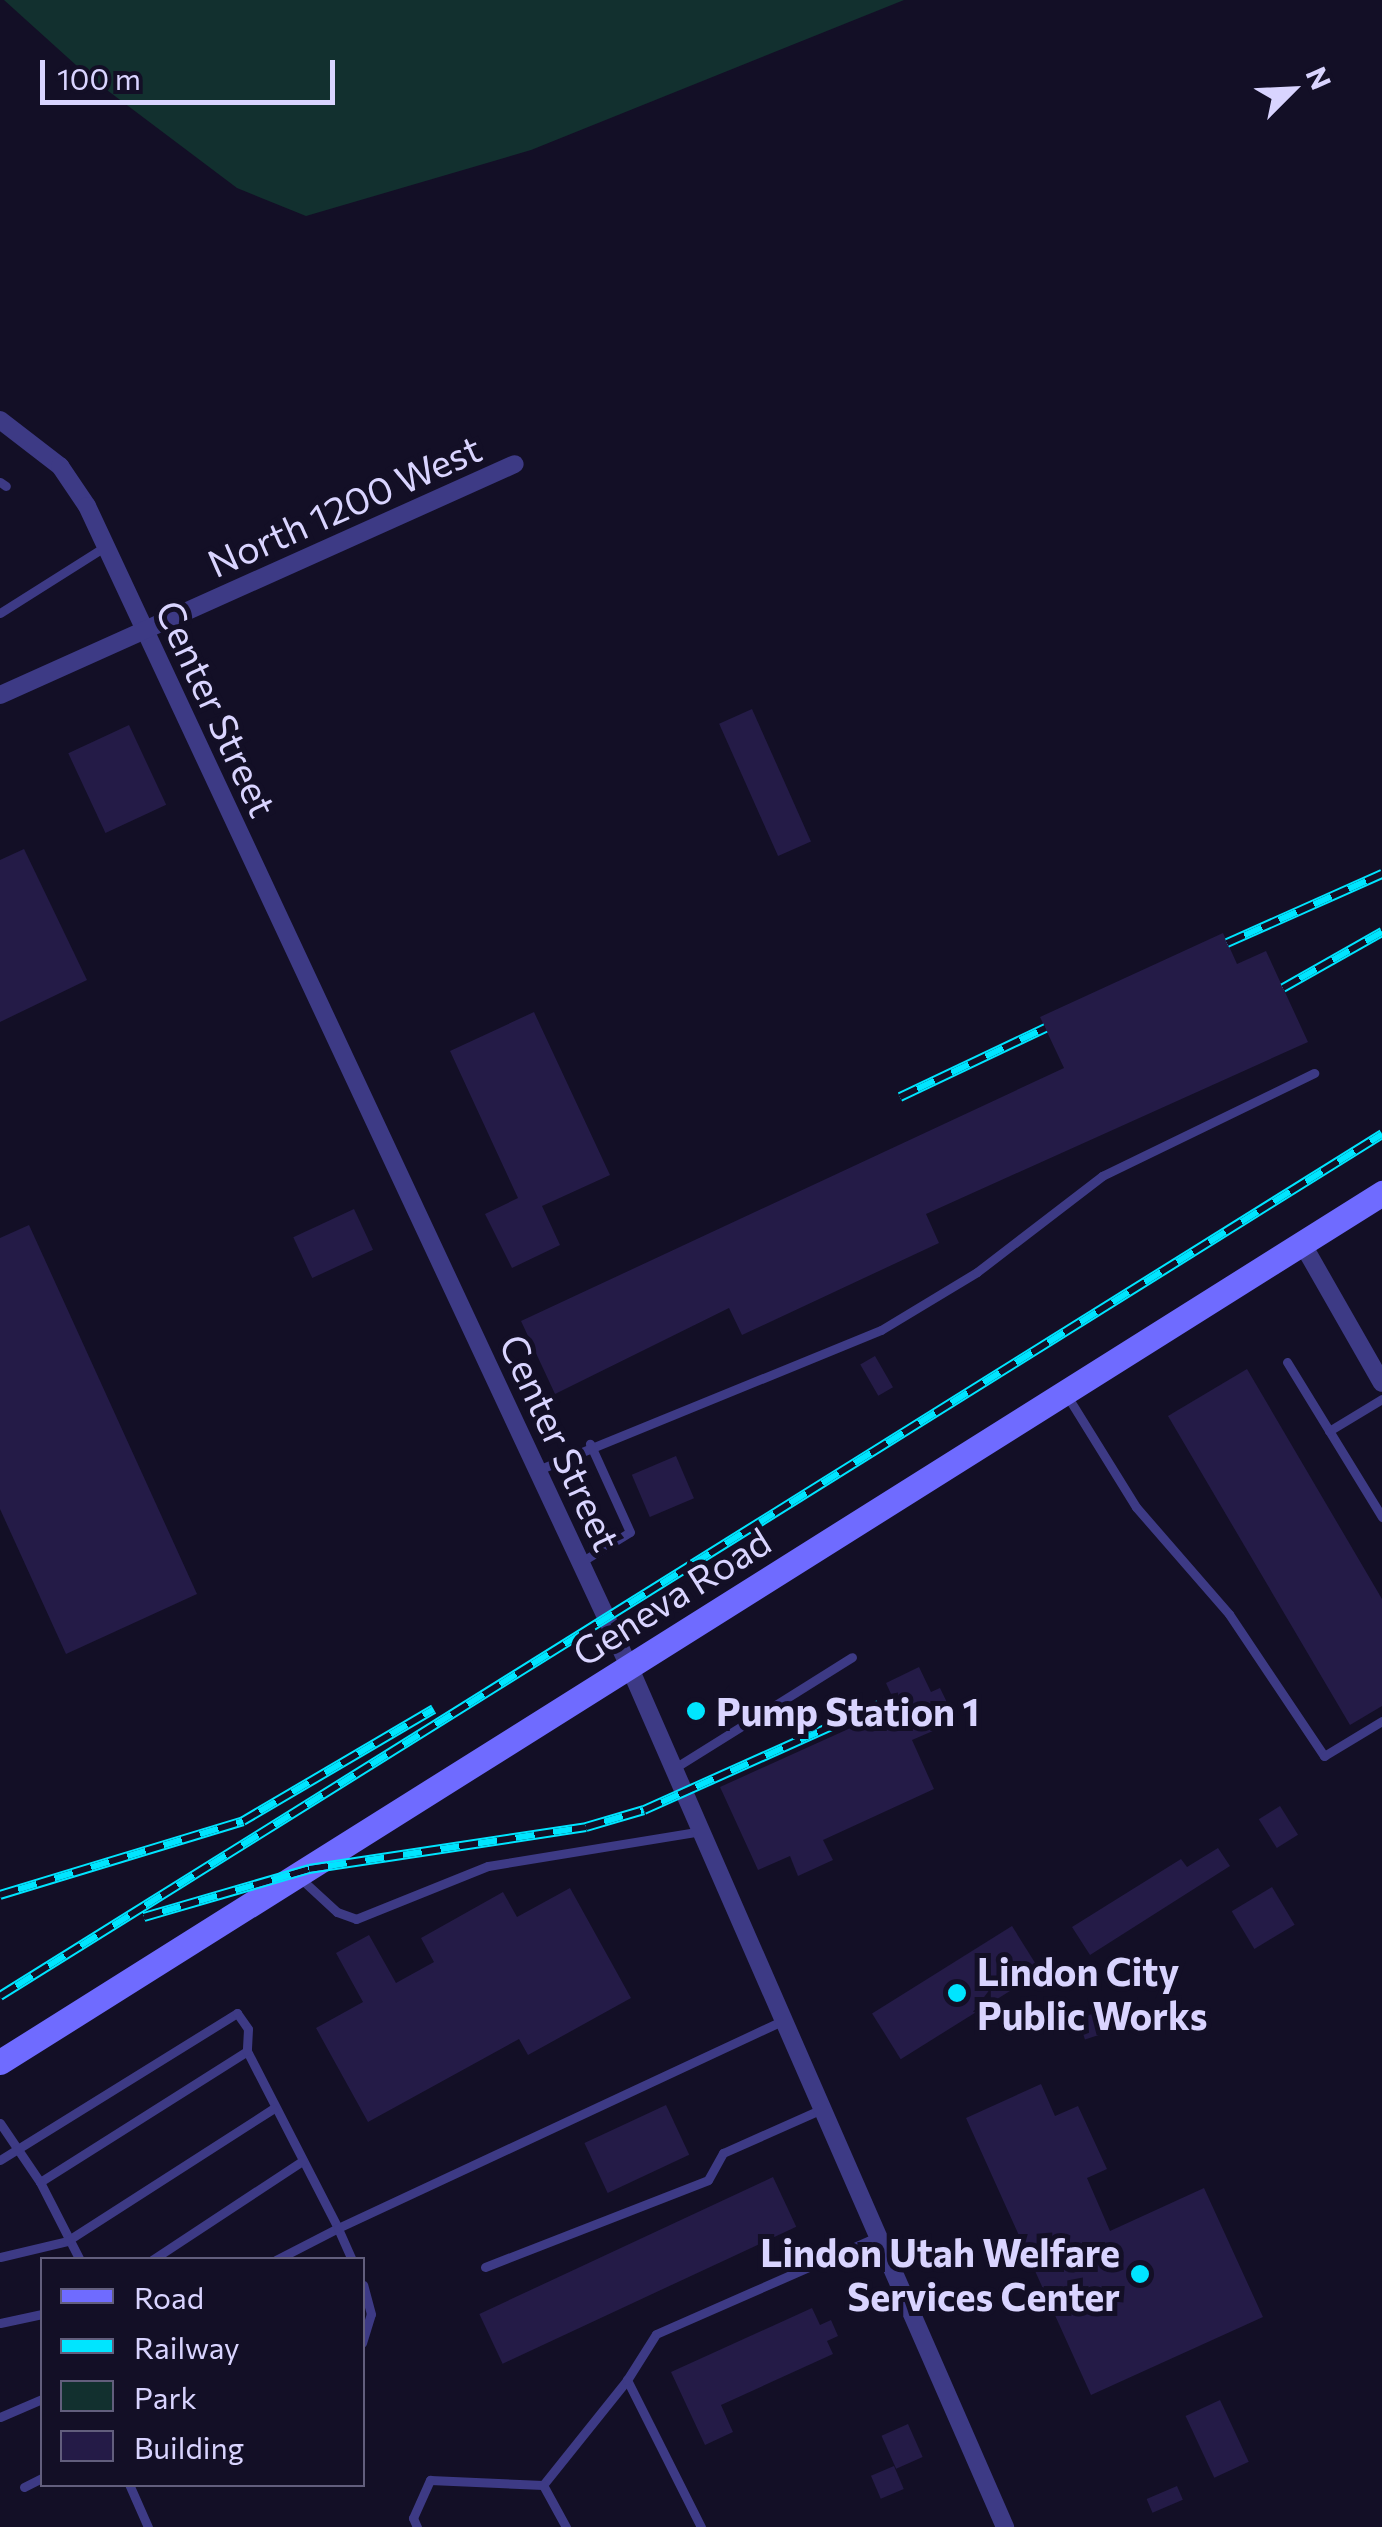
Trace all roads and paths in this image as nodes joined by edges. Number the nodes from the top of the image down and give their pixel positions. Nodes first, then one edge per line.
1 (0, 420) edge
2 (515, 464) dead end
3 (106, 546) junction
4 (0, 612) edge
5 (145, 630) junction
6 (0, 696) edge
7 (1314, 1073) dead end
8 (1382, 1193) edge
9 (1302, 1242) junction
10 (1287, 1362) dead end
11 (1382, 1384) edge
12 (1064, 1392) junction
13 (1382, 1398) edge
14 (1329, 1431) junction
15 (590, 1444) junction
16 (538, 1470) junction
17 (1382, 1517) edge
18 (580, 1562) junction
19 (852, 1657) dead end
20 (629, 1666) junction
21 (1382, 1721) edge
22 (674, 1769) junction
23 (701, 1831) junction
24 (298, 1876) junction
25 (784, 2020) junction
26 (247, 2052) junction
27 (0, 2062) edge
28 (273, 2108) junction
29 (824, 2108) junction
30 (0, 2123) edge
31 (20, 2147) junction
32 (0, 2160) edge
33 (302, 2161) junction
34 (40, 2182) junction
35 (338, 2228) junction
36 (880, 2236) junction
37 (67, 2242) junction
38 (0, 2257) edge
39 (78, 2257) edge
40 (157, 2257) edge
41 (282, 2257) edge
42 (351, 2257) edge
43 (485, 2267) dead end
44 (365, 2292) edge
45 (40, 2314) edge
46 (0, 2323) edge
47 (365, 2333) edge
48 (627, 2380) junction
49 (40, 2400) edge
50 (0, 2418) edge
51 (40, 2479) edge
52 (544, 2485) junction
53 (24, 2486) dead end
54 (130, 2487) edge
55 (148, 2527) edge
56 (418, 2527) edge
57 (566, 2527) edge
58 (701, 2527) edge
59 (1006, 2527) edge

1 - 3 street, Center Street
2 - 5 street, North 1200 West
3 - 4 lane
3 - 5 street, Center Street
5 - 6 street, North 1200 West
5 - 16 street, Center Street
7 - 15 lane
8 - 9 main road, Geneva Road
9 - 11 street
9 - 12 main road, Geneva Road
10 - 14 lane
12 - 20 main road, Geneva Road
12 - 21 lane
13 - 14 lane
14 - 17 lane
15 - 16 lane
15 - 18 lane
16 - 18 street, Center Street
18 - 20 street, Center Street
19 - 22 lane
20 - 22 street, Center Street
20 - 24 main road, Geneva Road
22 - 23 street, Center Street
23 - 24 lane
23 - 25 street, Center Street
24 - 27 main road, Geneva Road
25 - 29 street, Center Street
25 - 35 lane
26 - 28 lane
26 - 31 lane
26 - 34 lane
28 - 33 lane
28 - 37 lane
29 - 36 street, Center Street
29 - 43 lane
30 - 31 lane
31 - 32 lane
31 - 34 lane
33 - 35 lane
33 - 40 lane
34 - 37 lane
35 - 41 lane
35 - 42 lane
36 - 48 lane
36 - 59 street, Center Street
37 - 38 lane
37 - 39 lane
44 - 47 lane
45 - 46 lane
48 - 52 lane
48 - 58 lane
49 - 50 lane
51 - 53 lane
52 - 56 lane
52 - 57 lane
54 - 55 lane

